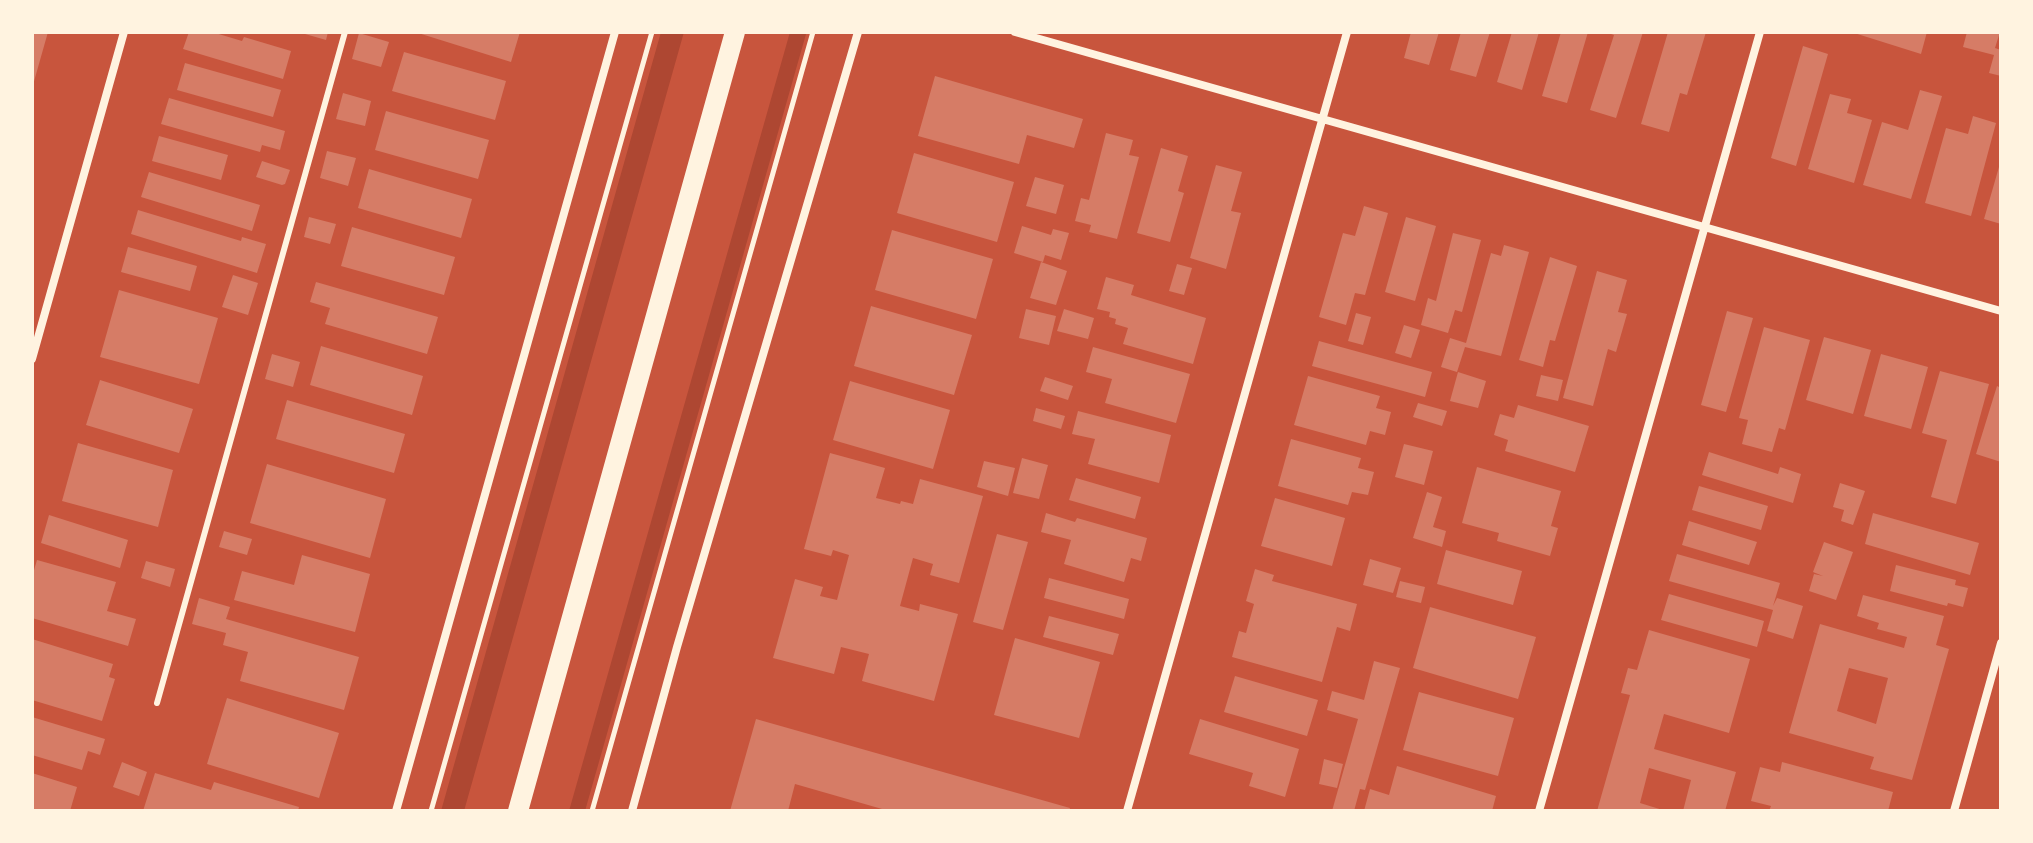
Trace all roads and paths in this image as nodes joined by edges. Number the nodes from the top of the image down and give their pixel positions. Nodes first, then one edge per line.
1 (124, 32) edge
2 (345, 32) edge
3 (615, 32) edge
4 (652, 32) edge
5 (735, 32) edge
6 (813, 32) edge
7 (858, 32) edge
8 (1015, 32) edge
9 (1347, 32) edge
10 (1760, 32) edge
11 (1323, 119) junction
12 (1705, 227) junction
13 (2001, 311) edge
14 (32, 359) edge
15 (2001, 643) edge
16 (157, 703) dead end
17 (396, 811) edge
18 (431, 811) edge
19 (518, 811) edge
20 (592, 811) edge
21 (632, 811) edge
22 (1127, 811) edge
23 (1539, 811) edge
24 (1954, 811) edge

1 - 14 street
2 - 16 lane
3 - 17 street
4 - 18 path
5 - 19 main road
6 - 20 path
7 - 21 street
8 - 11 street
9 - 11 street
10 - 12 street
11 - 12 street
11 - 22 street
12 - 13 street
12 - 23 street
15 - 24 street

